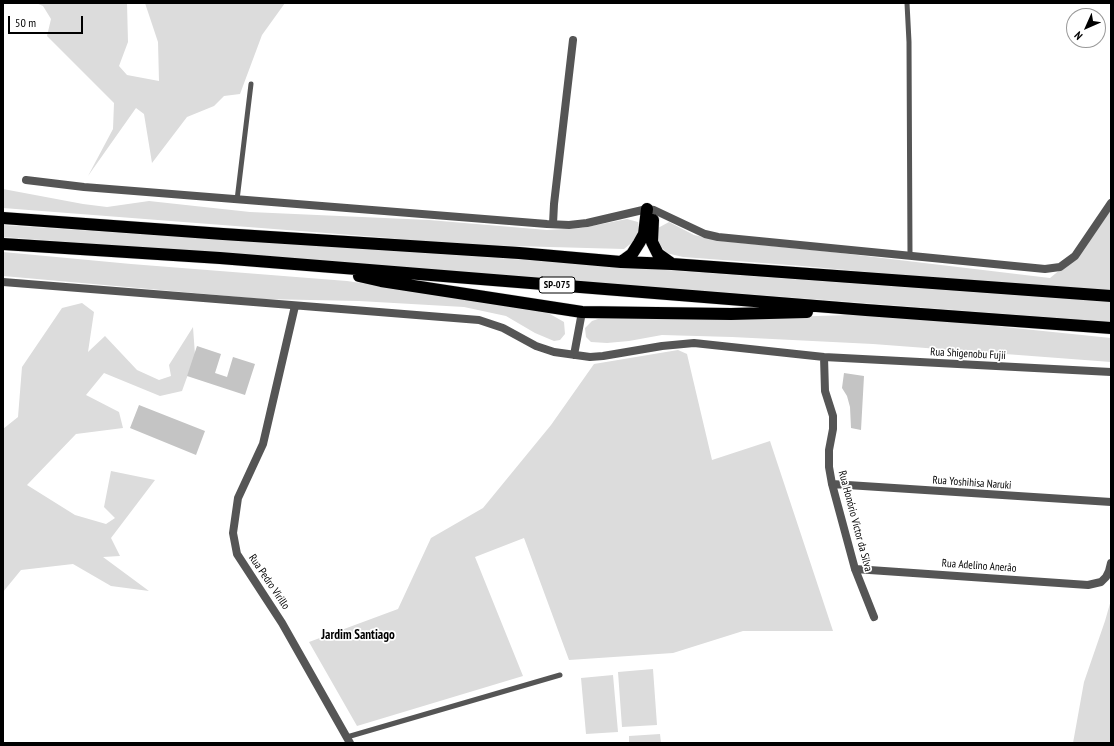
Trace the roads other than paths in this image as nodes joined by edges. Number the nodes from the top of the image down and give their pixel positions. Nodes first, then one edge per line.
1 (907, 3) edge
2 (573, 40) dead end
3 (251, 84) dead end
4 (26, 180) dead end
5 (238, 200) junction
6 (1111, 203) edge
7 (651, 209) junction
8 (3, 218) edge
9 (553, 224) junction
10 (3, 244) edge
11 (910, 256) junction
12 (621, 262) junction
13 (672, 264) junction
14 (322, 267) junction
15 (3, 282) edge
16 (1111, 296) edge
17 (295, 306) junction
18 (866, 310) junction
19 (582, 312) junction
20 (1111, 328) edge
21 (574, 355) junction
22 (824, 358) junction
23 (1111, 372) edge
24 (832, 484) junction
25 (1111, 502) edge
26 (1111, 563) edge
27 (855, 569) junction
28 (874, 617) dead end
29 (560, 675) dead end
30 (349, 740) edge

1 - 11 lane
2 - 9 street
3 - 5 lane
4 - 5 street
5 - 9 street
6 - 11 street
7 - 9 street
7 - 11 street
7 - 12 highway
7 - 13 highway
8 - 12 highway
10 - 14 highway, SP-075
12 - 13 highway
13 - 16 highway
14 - 18 highway, SP-075
14 - 19 highway
15 - 17 street, Rua Shigenobu Fujii
17 - 21 street, Rua Shigenobu Fujii
17 - 30 street, Rua Pedro Virillo
18 - 19 highway
18 - 20 highway, SP-075
19 - 21 street
21 - 22 street, Rua Shigenobu Fujii
22 - 23 street, Rua Shigenobu Fujii
22 - 24 street, Rua Honório Victor da Silva
24 - 25 street, Rua Yoshihisa Naruki
24 - 27 street, Rua Honório Victor da Silva
26 - 27 street, Rua Adelino Anerão
27 - 28 street, Rua Honório Victor da Silva
29 - 30 lane

